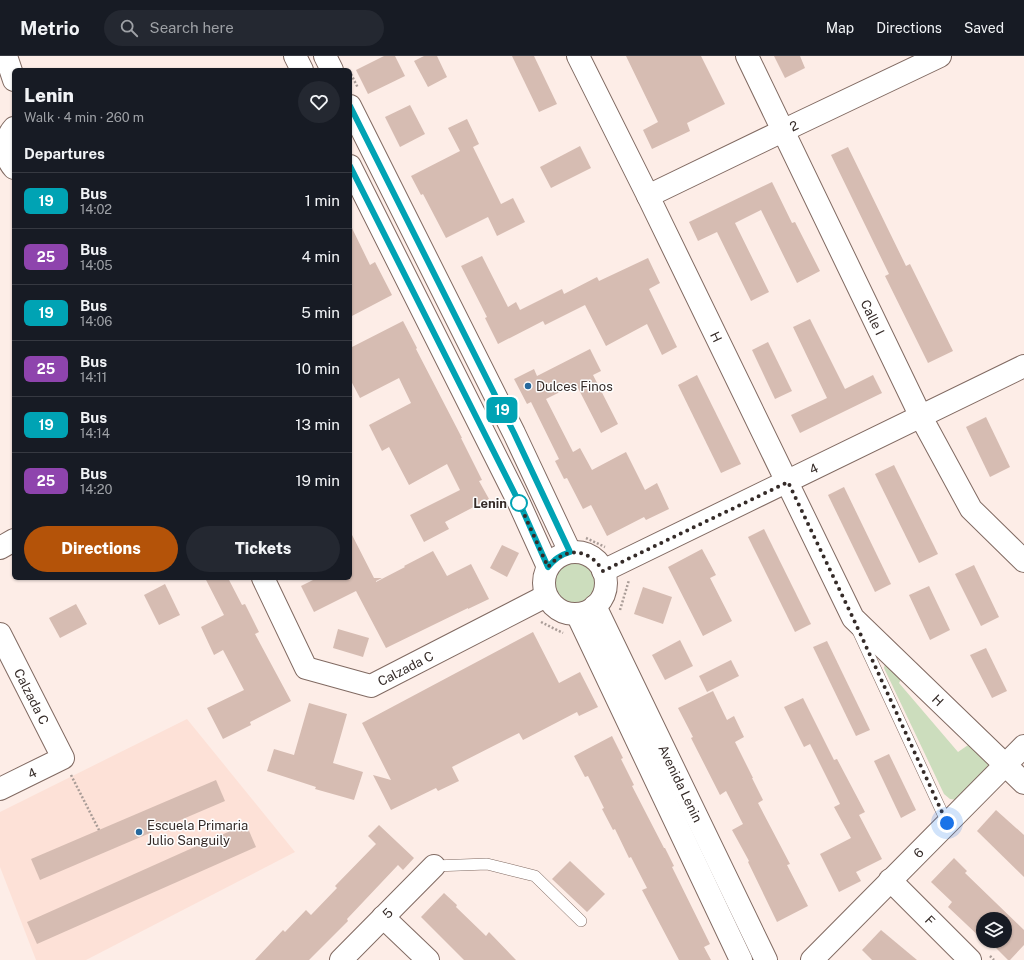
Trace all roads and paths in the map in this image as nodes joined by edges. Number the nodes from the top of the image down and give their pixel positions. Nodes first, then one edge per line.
1 (6, 56) edge
2 (295, 56) edge
3 (325, 56) edge
4 (578, 56) edge
5 (747, 56) edge
6 (940, 56) edge
7 (301, 68) edge
8 (331, 68) edge
9 (12, 74) edge
10 (352, 83) edge
11 (355, 100) edge
12 (783, 130) junction
13 (12, 131) edge
14 (12, 165) edge
15 (352, 170) edge
16 (648, 196) junction
17 (1024, 366) edge
18 (921, 417) junction
19 (788, 482) junction
20 (12, 541) edge
21 (577, 544) junction
22 (0, 548) edge
23 (608, 548) dead end
24 (1024, 561) edge
25 (548, 567) junction
26 (603, 571) junction
27 (631, 576) dead end
28 (264, 580) edge
29 (546, 596) junction
30 (586, 610) junction
31 (618, 614) dead end
32 (853, 618) junction
33 (536, 620) dead end
34 (0, 634) edge
35 (566, 635) dead end
36 (1024, 746) edge
37 (63, 758) junction
38 (1005, 764) junction
39 (1024, 783) edge
40 (0, 789) edge
41 (947, 823) junction
42 (99, 830) dead end
43 (434, 866) joint
44 (890, 880) junction
45 (383, 917) junction
46 (581, 922) dead end
47 (341, 960) edge
48 (428, 960) edge
49 (741, 960) edge
50 (766, 960) edge
51 (812, 960) edge
52 (970, 960) edge

1 - 9 street
2 - 7 street
3 - 8 street
4 - 16 street, H
5 - 12 street, Calle I
6 - 12 street, 2
10 - 11 path
11 - 21 street
12 - 16 street, 2
12 - 18 street, Calle I
13 - 14 street
15 - 25 street
16 - 19 street, H
17 - 18 street, 4
18 - 19 street, 4
18 - 24 street, Calle I
19 - 26 street, 4
19 - 32 street, H
20 - 22 street
21 - 23 path
21 - 25 street
21 - 26 street
25 - 29 street
26 - 30 street
27 - 31 path
28 - 29 street, Calzada C
29 - 30 street
30 - 49 street, Avenida Lenin
30 - 50 street, Avenida Lenin
32 - 38 street, H
32 - 41 lane, H
33 - 35 path
34 - 37 street, Calzada C
36 - 38 street, 6
37 - 40 street, 4
37 - 42 path
38 - 39 street, H
38 - 41 street, 6
41 - 44 street, 6
43 - 45 street, 5
43 - 46 lane
44 - 51 street, 6
44 - 52 street, F
45 - 47 street, 5
45 - 48 street

